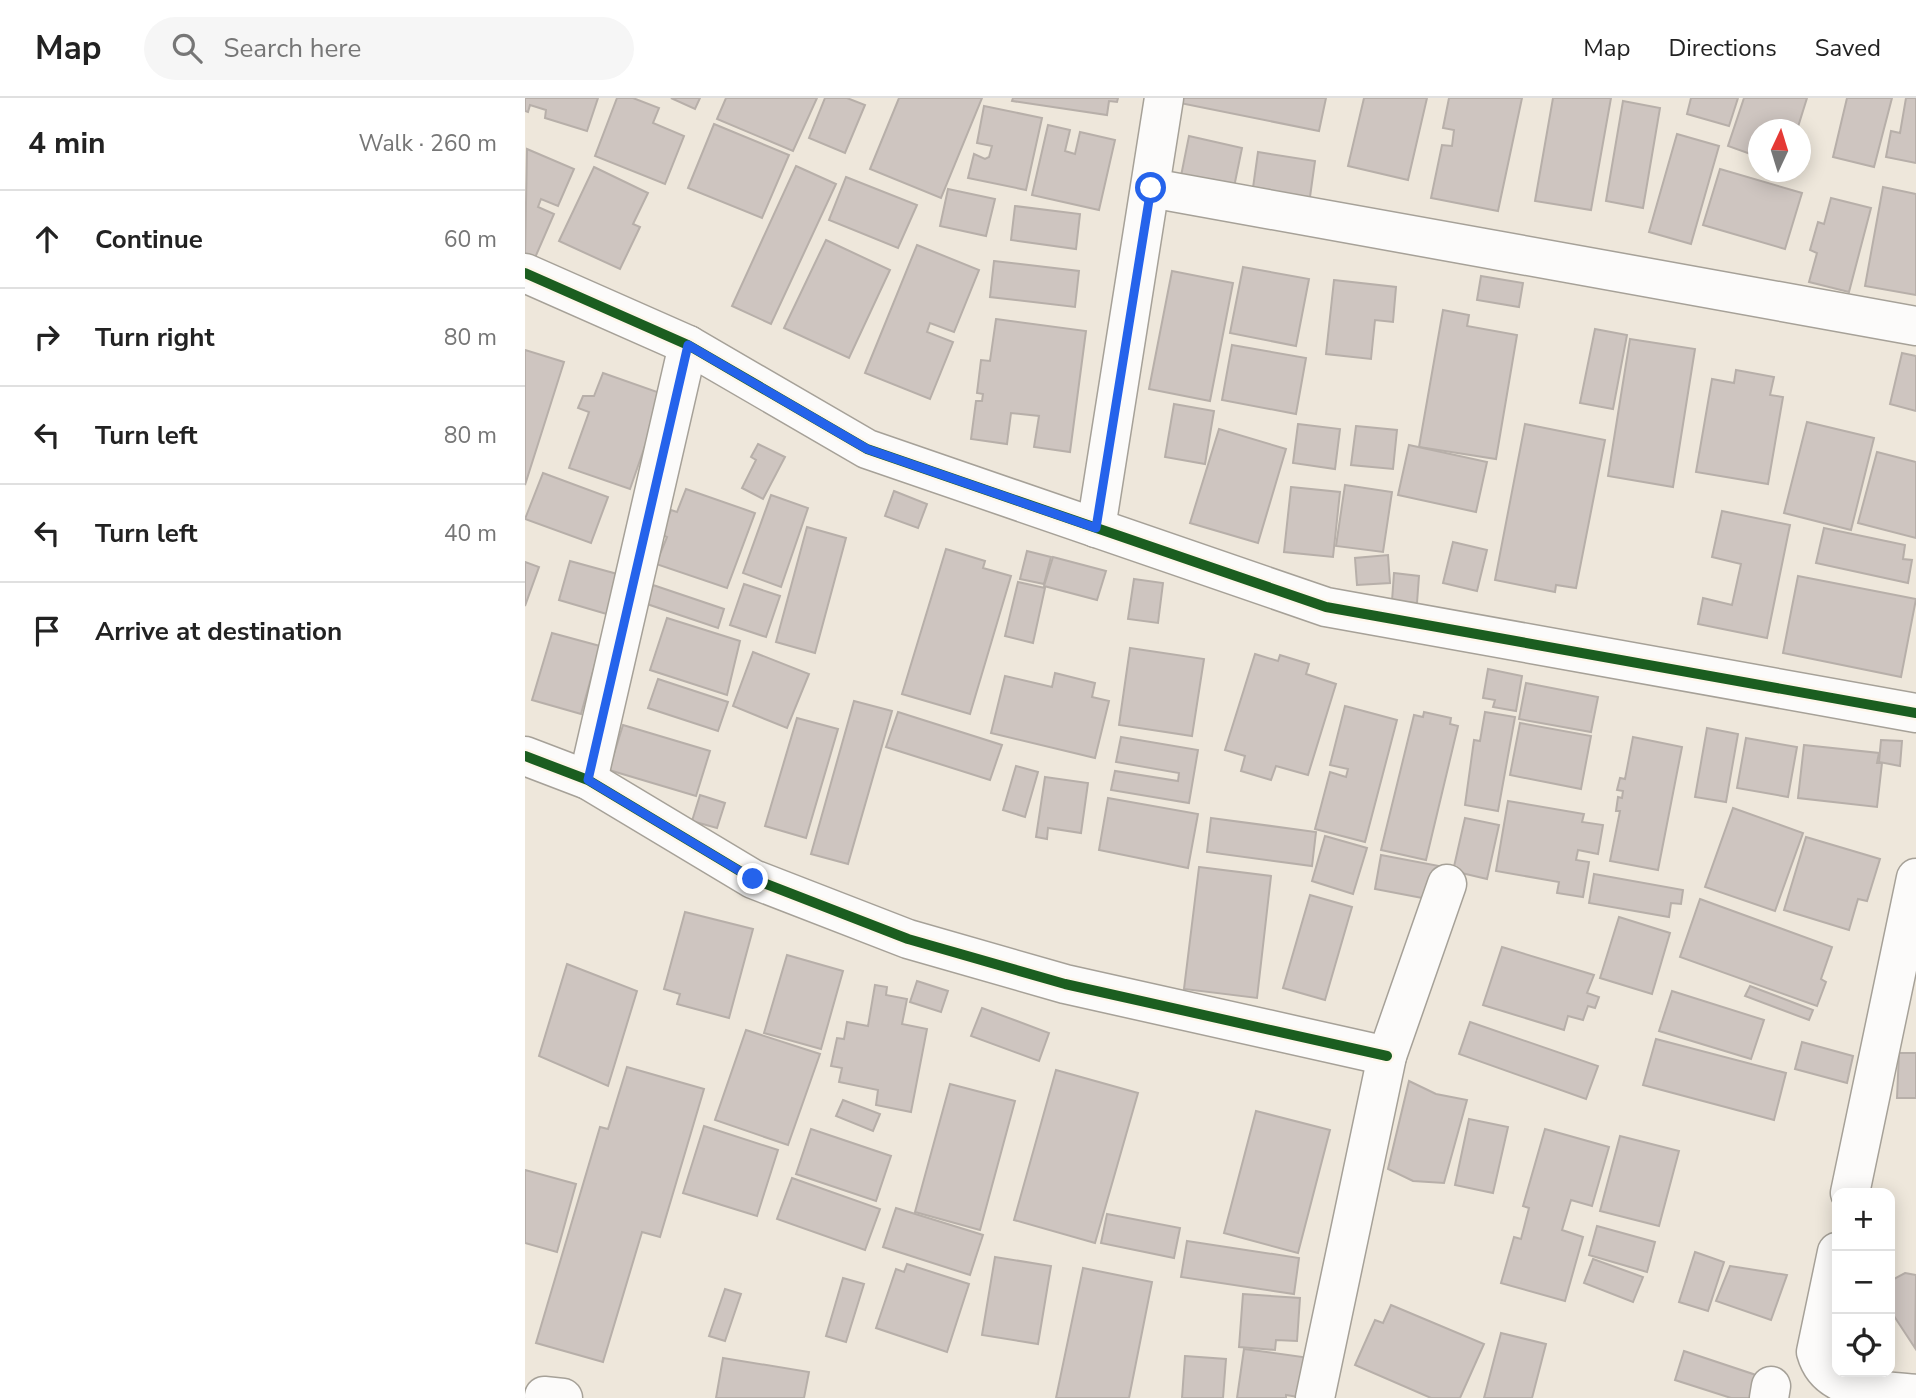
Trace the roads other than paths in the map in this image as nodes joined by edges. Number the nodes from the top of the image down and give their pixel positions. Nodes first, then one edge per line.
1 (1164, 98) edge
2 (1151, 188) junction
3 (525, 273) edge
4 (1916, 326) edge
5 (688, 345) junction
6 (1096, 528) junction
7 (1916, 713) edge
8 (525, 757) edge
9 (588, 780) junction
10 (1916, 878) edge
11 (1447, 884) dead end
12 (1387, 1056) junction
13 (1851, 1188) edge
14 (1832, 1276) edge
15 (1916, 1394) edge
16 (1315, 1398) edge

1 - 2 street
2 - 4 street
2 - 6 street
3 - 5 street
5 - 6 street
5 - 9 street
6 - 7 street
8 - 9 street
9 - 12 street
10 - 13 street
11 - 12 street
12 - 16 street
14 - 15 street

